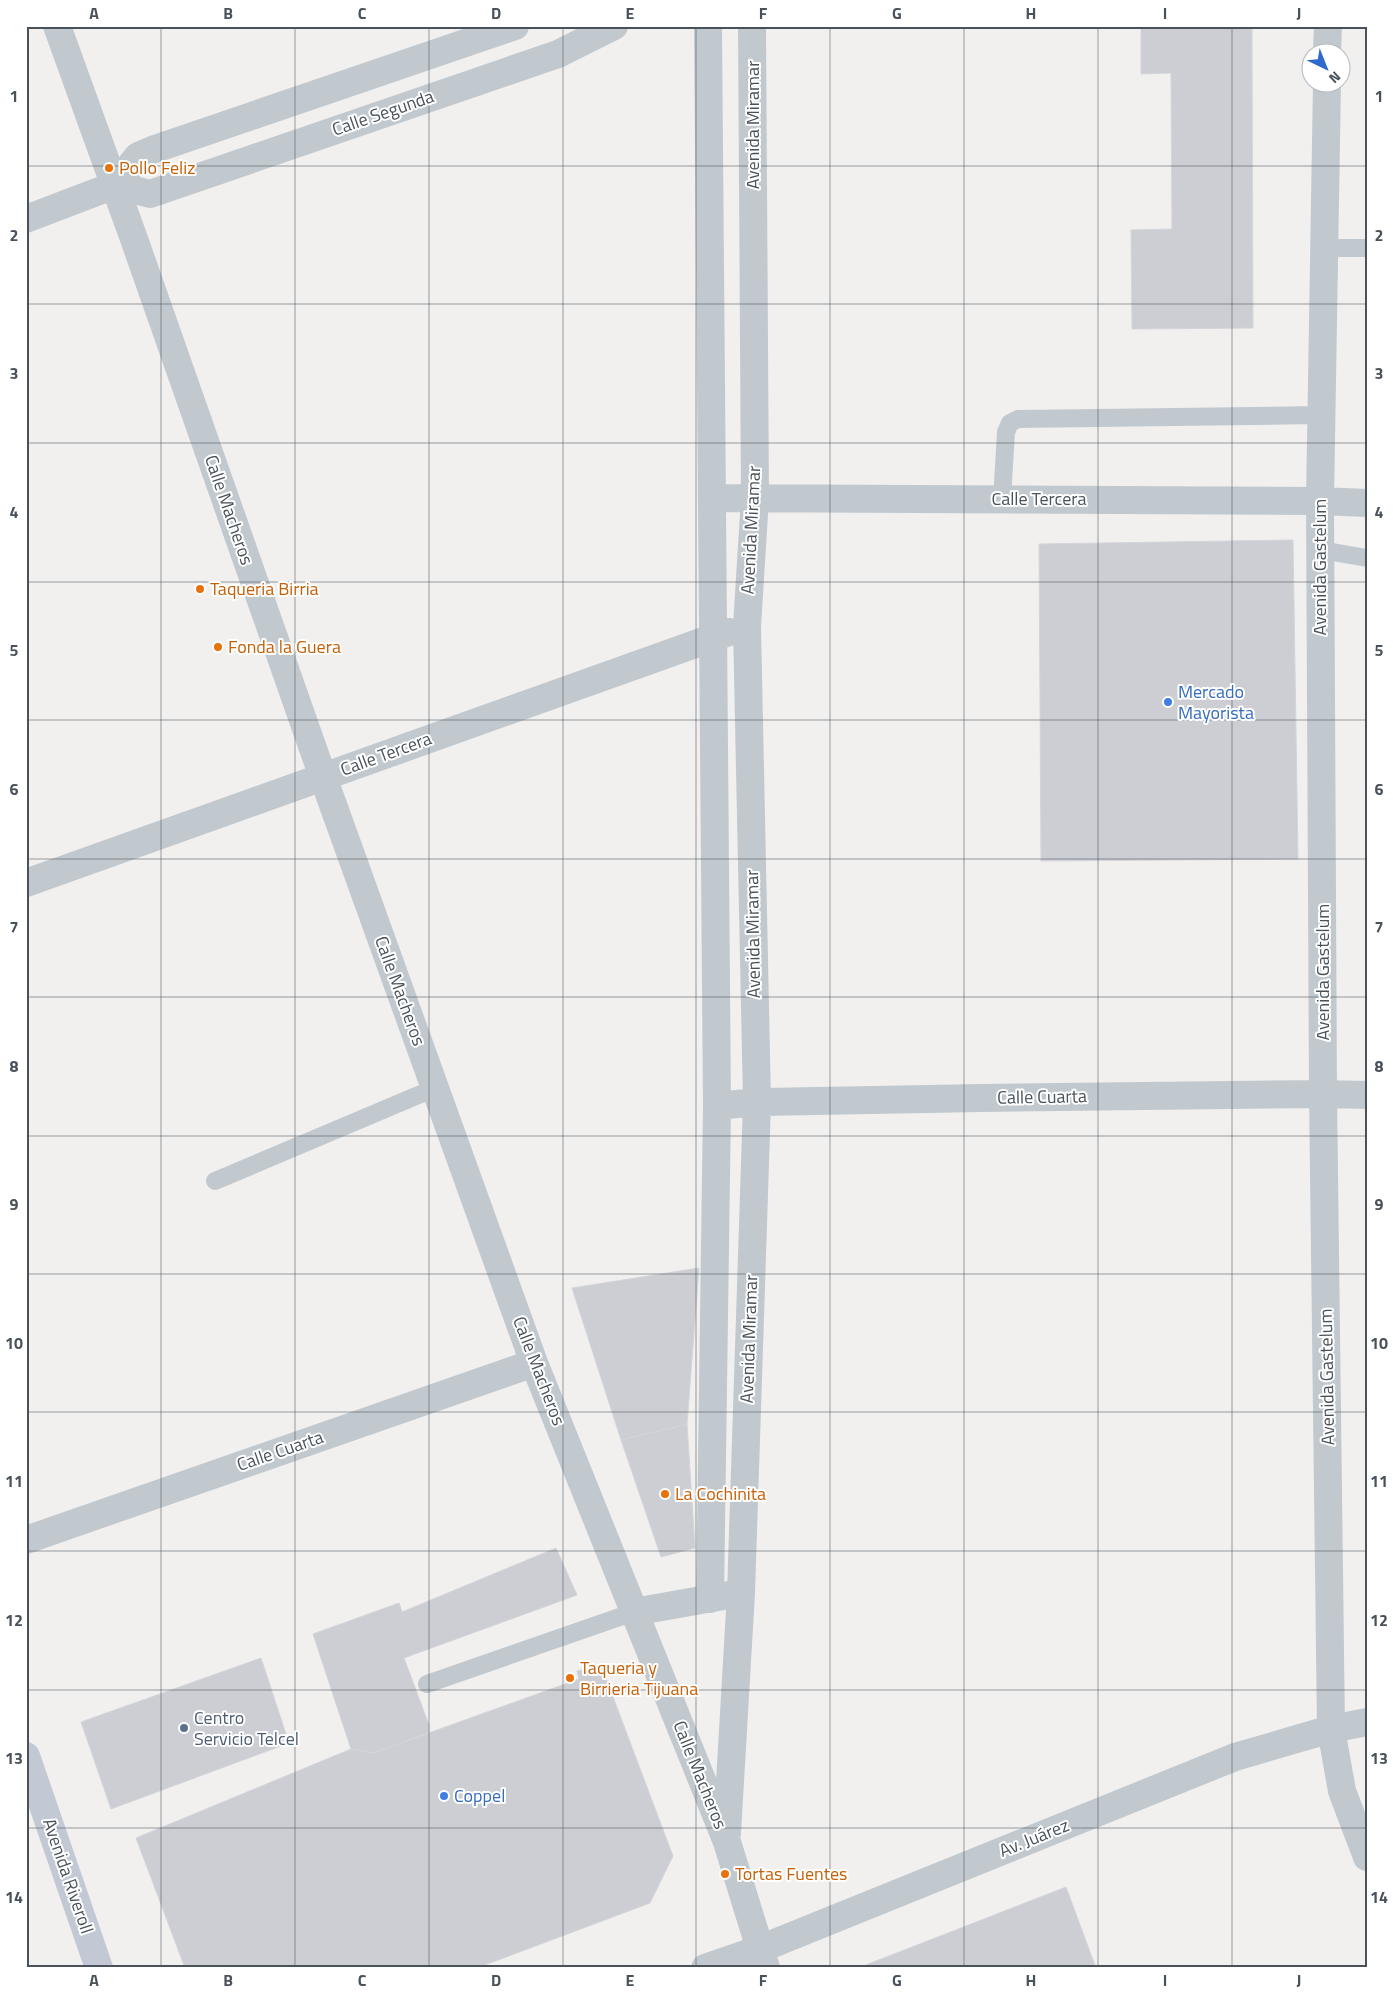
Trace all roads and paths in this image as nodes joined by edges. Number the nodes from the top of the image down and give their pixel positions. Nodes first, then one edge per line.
1 (57, 26) edge
2 (515, 26) edge
3 (614, 26) edge
4 (708, 26) edge
5 (752, 26) edge
6 (1328, 26) edge
7 (1328, 42) edge
8 (1327, 92) edge
9 (115, 184) junction
10 (26, 219) edge
11 (1324, 248) junction
12 (1367, 248) edge
13 (1321, 415) junction
14 (712, 498) junction
15 (755, 498) junction
16 (1002, 499) junction
17 (1320, 501) junction
18 (1367, 503) edge
19 (1320, 550) junction
20 (1367, 558) edge
21 (747, 626) junction
22 (713, 638) junction
23 (323, 777) junction
24 (26, 883) edge
25 (435, 1088) junction
26 (1323, 1094) junction
27 (1367, 1095) edge
28 (757, 1102) junction
29 (717, 1106) junction
30 (215, 1182) dead end
31 (534, 1362) junction
32 (26, 1540) edge
33 (741, 1593) junction
34 (710, 1599) junction
35 (634, 1612) junction
36 (427, 1684) dead end
37 (1367, 1722) edge
38 (1331, 1729) junction
39 (26, 1756) edge
40 (727, 1842) junction
41 (1367, 1857) edge
42 (763, 1958) edge
43 (99, 1968) edge
44 (705, 1968) edge

1 - 9 street, Calle Macheros
2 - 9 street
3 - 9 street, Calle Segunda
4 - 14 street, Avenida Miramar
5 - 15 street, Avenida Miramar
6 - 7 street
8 - 11 street, Avenida Gastelum
9 - 10 street
9 - 23 street, Calle Macheros
11 - 12 lane
11 - 13 street, Avenida Gastelum
13 - 16 lane
13 - 17 street, Avenida Gastelum
14 - 15 street, Calle Tercera
14 - 22 street, Avenida Miramar
15 - 16 street, Calle Tercera
15 - 21 street, Avenida Miramar
16 - 17 street, Calle Tercera
17 - 18 street, Calle Tercera
17 - 19 street, Avenida Gastelum
19 - 20 lane
19 - 26 street, Avenida Gastelum
21 - 22 street, Calle Tercera
21 - 28 street, Avenida Miramar
22 - 23 street, Calle Tercera
22 - 29 street, Avenida Miramar
23 - 24 street, Calle Tercera
23 - 25 street, Calle Macheros
25 - 30 lane
25 - 31 street, Calle Macheros
26 - 27 street, Calle Cuarta
26 - 28 street, Calle Cuarta
26 - 38 street, Avenida Gastelum
28 - 29 street, Calle Cuarta
28 - 33 street, Avenida Miramar
29 - 34 street, Avenida Miramar
31 - 32 street, Calle Cuarta
31 - 35 street, Calle Macheros
33 - 34 street
33 - 40 street, Avenida Miramar
34 - 35 street
35 - 36 lane
35 - 40 street, Calle Macheros
37 - 38 street, Av. Juárez
38 - 41 street, Avenida Gastelum
38 - 42 street, Av. Juárez
39 - 43 main road, Avenida Riveroll
40 - 42 street, Calle Macheros
42 - 44 street, Av. Juárez

